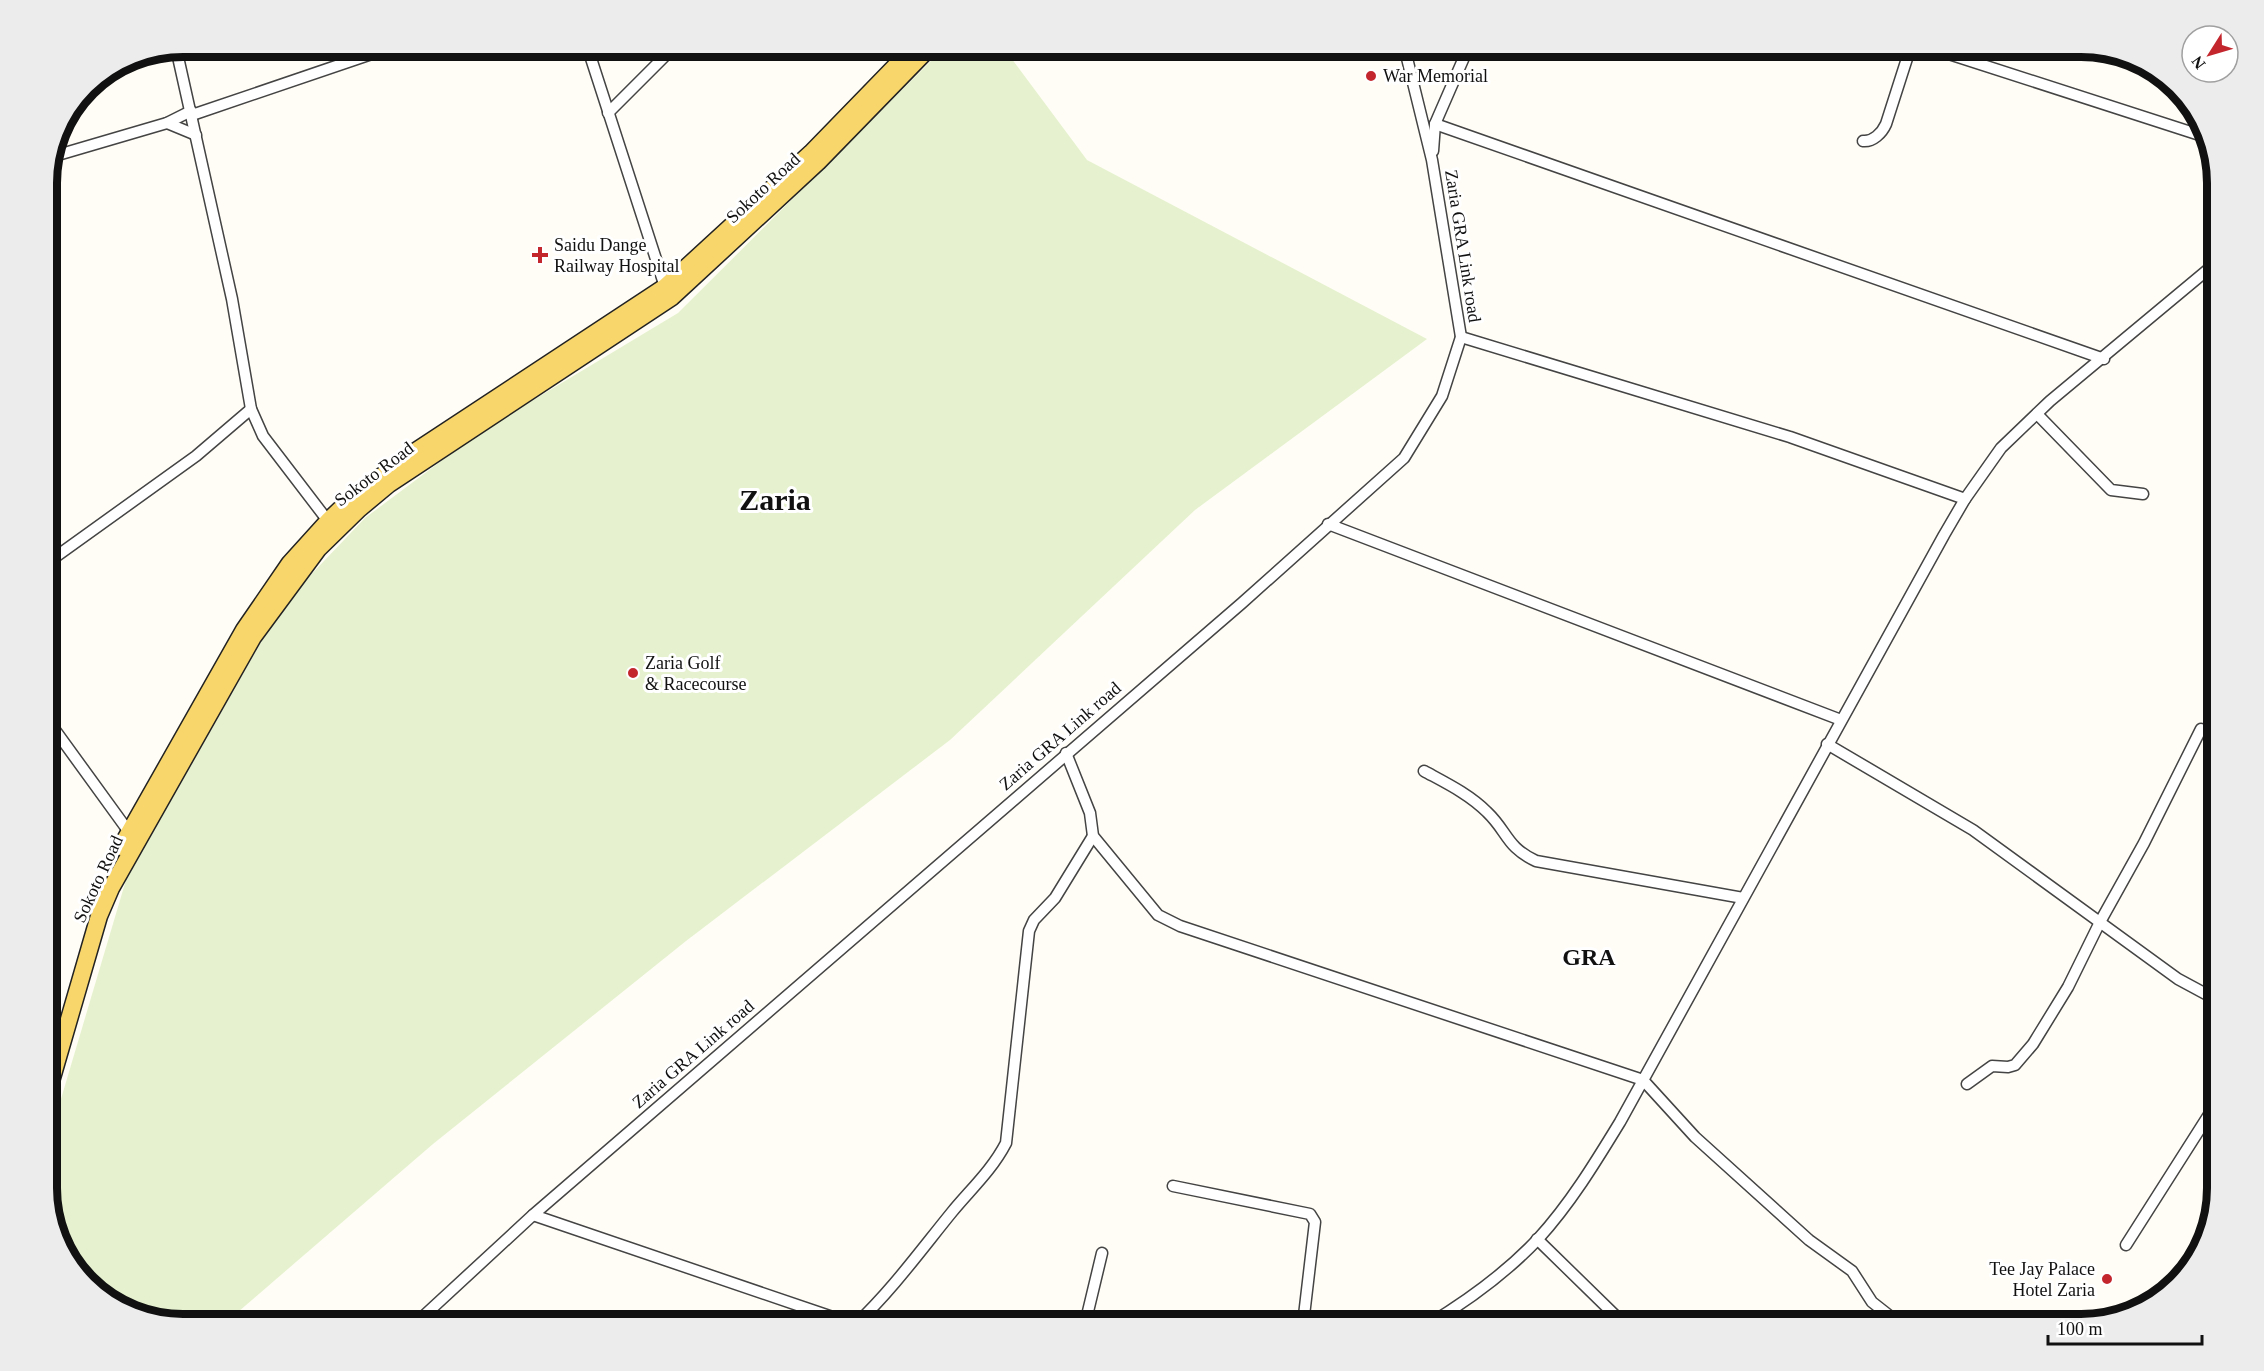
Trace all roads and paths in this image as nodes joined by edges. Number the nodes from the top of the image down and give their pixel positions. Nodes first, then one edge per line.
1 (178, 57) edge
2 (361, 57) edge
3 (590, 57) edge
4 (664, 57) edge
5 (904, 57) edge
6 (921, 57) edge
7 (1407, 57) edge
8 (1464, 57) edge
9 (1907, 57) edge
10 (1958, 57) edge
11 (192, 113) junction
12 (608, 113) junction
13 (167, 123) junction
14 (1436, 124) junction
15 (2197, 134) edge
16 (196, 135) junction
17 (1863, 141) dead end
18 (60, 154) edge
19 (1432, 160) junction
20 (2207, 271) edge
21 (665, 287) junction
22 (1461, 337) junction
23 (2104, 359) junction
24 (251, 409) junction
25 (2037, 414) junction
26 (2143, 495) dead end
27 (1965, 499) junction
28 (328, 521) junction
29 (1328, 524) junction
30 (57, 556) edge
31 (1841, 720) junction
32 (2201, 729) dead end
33 (57, 733) edge
34 (1827, 744) junction
35 (1066, 753) junction
36 (1424, 771) dead end
37 (129, 832) junction
38 (1093, 836) junction
39 (1743, 897) junction
40 (2100, 922) junction
41 (2207, 995) edge
42 (57, 1018) edge
43 (57, 1061) edge
44 (1643, 1080) junction
45 (1966, 1084) dead end
46 (2207, 1118) edge
47 (1173, 1186) dead end
48 (532, 1215) junction
49 (1537, 1239) junction
50 (2126, 1245) dead end
51 (1102, 1253) dead end
52 (806, 1309) junction
53 (426, 1314) edge
54 (804, 1314) edge
55 (822, 1314) edge
56 (865, 1314) edge
57 (1087, 1314) edge
58 (1304, 1314) edge
59 (1446, 1314) edge
60 (1614, 1314) edge
61 (1887, 1314) edge

1 - 11 street
2 - 11 street
3 - 12 street
4 - 12 street
5 - 21 main road, Sokoto Road
6 - 43 main road, Sokoto Road
7 - 19 street, Zaria GRA Link road
8 - 14 street
9 - 17 street
10 - 15 street
11 - 13 street
11 - 16 street
12 - 21 street
13 - 16 street
13 - 18 street
14 - 19 street
14 - 23 street
16 - 24 street
19 - 22 street, Zaria GRA Link road
20 - 23 street
21 - 28 main road, Sokoto Road
22 - 27 street
22 - 29 street, Zaria GRA Link road
23 - 25 street
24 - 28 street
24 - 30 street
25 - 26 street
25 - 27 street
27 - 31 street
28 - 37 main road, Sokoto Road
29 - 31 street
29 - 35 street, Zaria GRA Link road
31 - 34 street
32 - 40 street
33 - 37 street
34 - 39 street
34 - 40 street
35 - 38 street
35 - 48 street, Zaria GRA Link road
36 - 39 street
37 - 42 main road, Sokoto Road
38 - 44 street
38 - 56 street
39 - 44 street
40 - 41 street
40 - 45 street
44 - 49 street
44 - 61 street
46 - 50 street
47 - 58 street
48 - 52 street
48 - 53 street, Zaria GRA Link road
49 - 59 street
49 - 60 street
51 - 57 street
52 - 54 street
52 - 55 street

